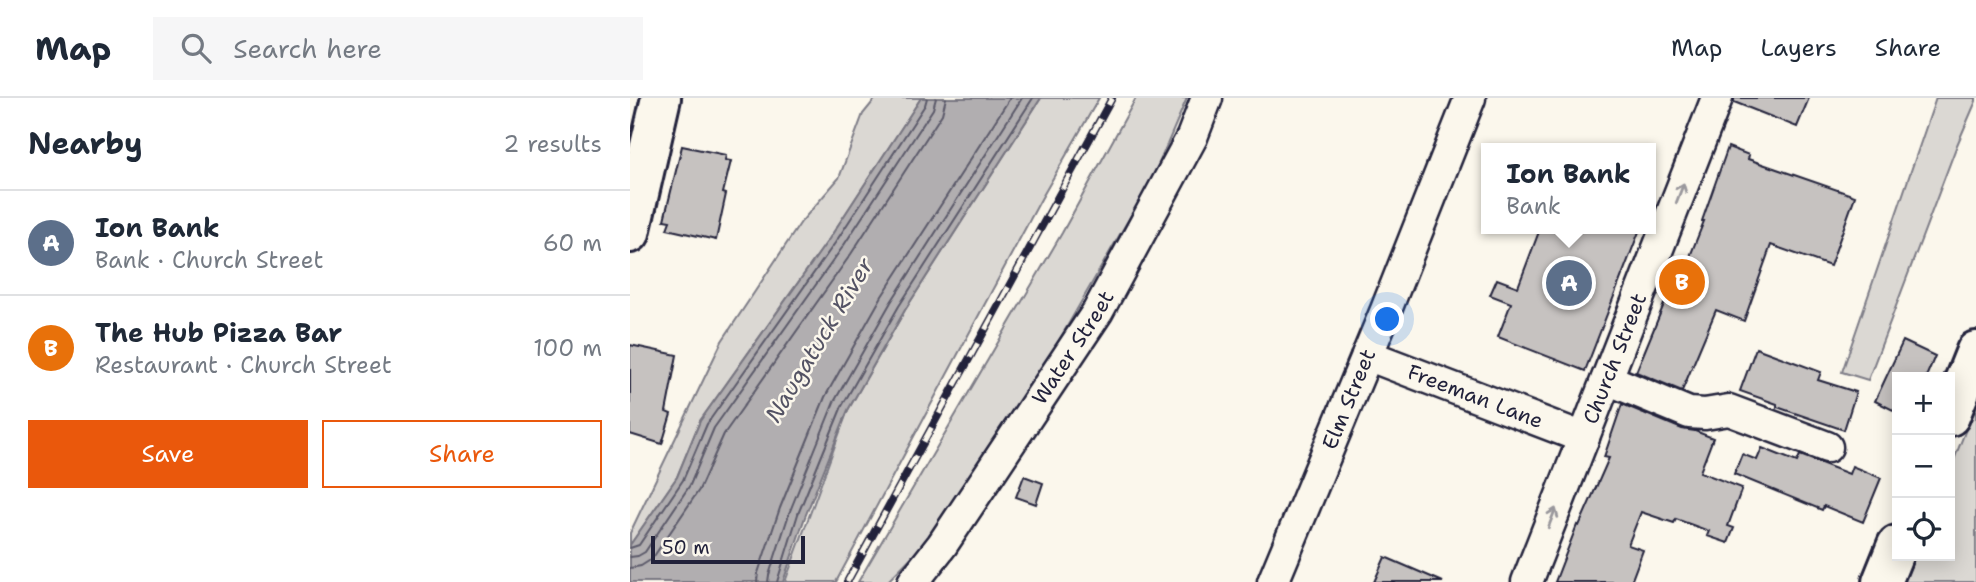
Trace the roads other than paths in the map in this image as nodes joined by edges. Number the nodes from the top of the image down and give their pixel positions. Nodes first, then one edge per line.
1 (661, 98) edge
2 (1207, 98) edge
3 (1470, 98) edge
4 (1717, 98) edge
5 (630, 233) edge
6 (1976, 351) edge
7 (1367, 355) junction
8 (1607, 379) junction
9 (1955, 404) edge
10 (1584, 439) junction
11 (1827, 447) dead end
12 (1892, 557) edge
13 (913, 582) edge
14 (1273, 582) edge
15 (1527, 582) edge
16 (1882, 582) edge

1 - 5 main road
2 - 13 street, Water Street
3 - 7 street, Elm Street
8 -> 4 street, Church Street
6 - 9 main road
7 - 10 street, Freeman Lane
7 - 14 street, Elm Street
8 - 10 street, Church Street
8 - 11 street
15 -> 10 street, Church Street
12 - 16 main road

